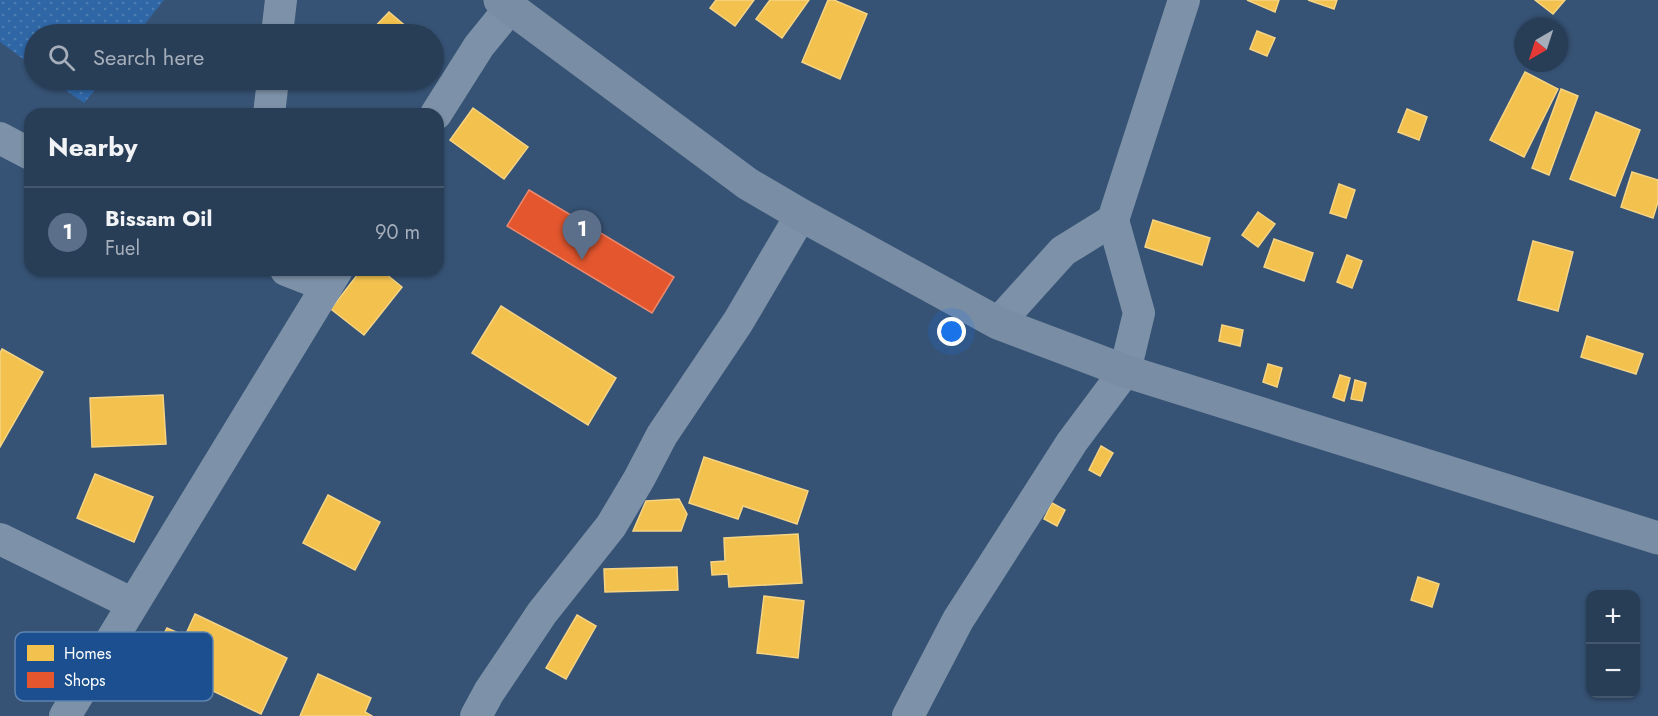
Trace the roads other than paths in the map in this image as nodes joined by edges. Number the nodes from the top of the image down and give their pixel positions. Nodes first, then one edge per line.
1 (281, 0) edge
2 (1184, 0) edge
3 (505, 4) edge
4 (279, 24) edge
5 (272, 90) edge
6 (270, 108) edge
7 (440, 108) edge
8 (0, 138) edge
9 (24, 151) edge
10 (801, 215) junction
11 (1113, 220) junction
12 (332, 278) edge
13 (998, 323) junction
14 (1125, 371) junction
15 (1658, 537) edge
16 (0, 540) edge
17 (133, 604) junction
18 (116, 632) edge
19 (74, 701) edge
20 (65, 716) edge
21 (476, 716) edge
22 (908, 716) edge

1 - 4 street
2 - 11 street
3 - 7 street
3 - 10 main road
5 - 6 street
8 - 9 street
10 - 13 main road
10 - 21 street
11 - 13 street
11 - 14 street
12 - 17 street
13 - 14 main road
14 - 15 main road
14 - 22 street
16 - 17 street
17 - 18 street
19 - 20 street

